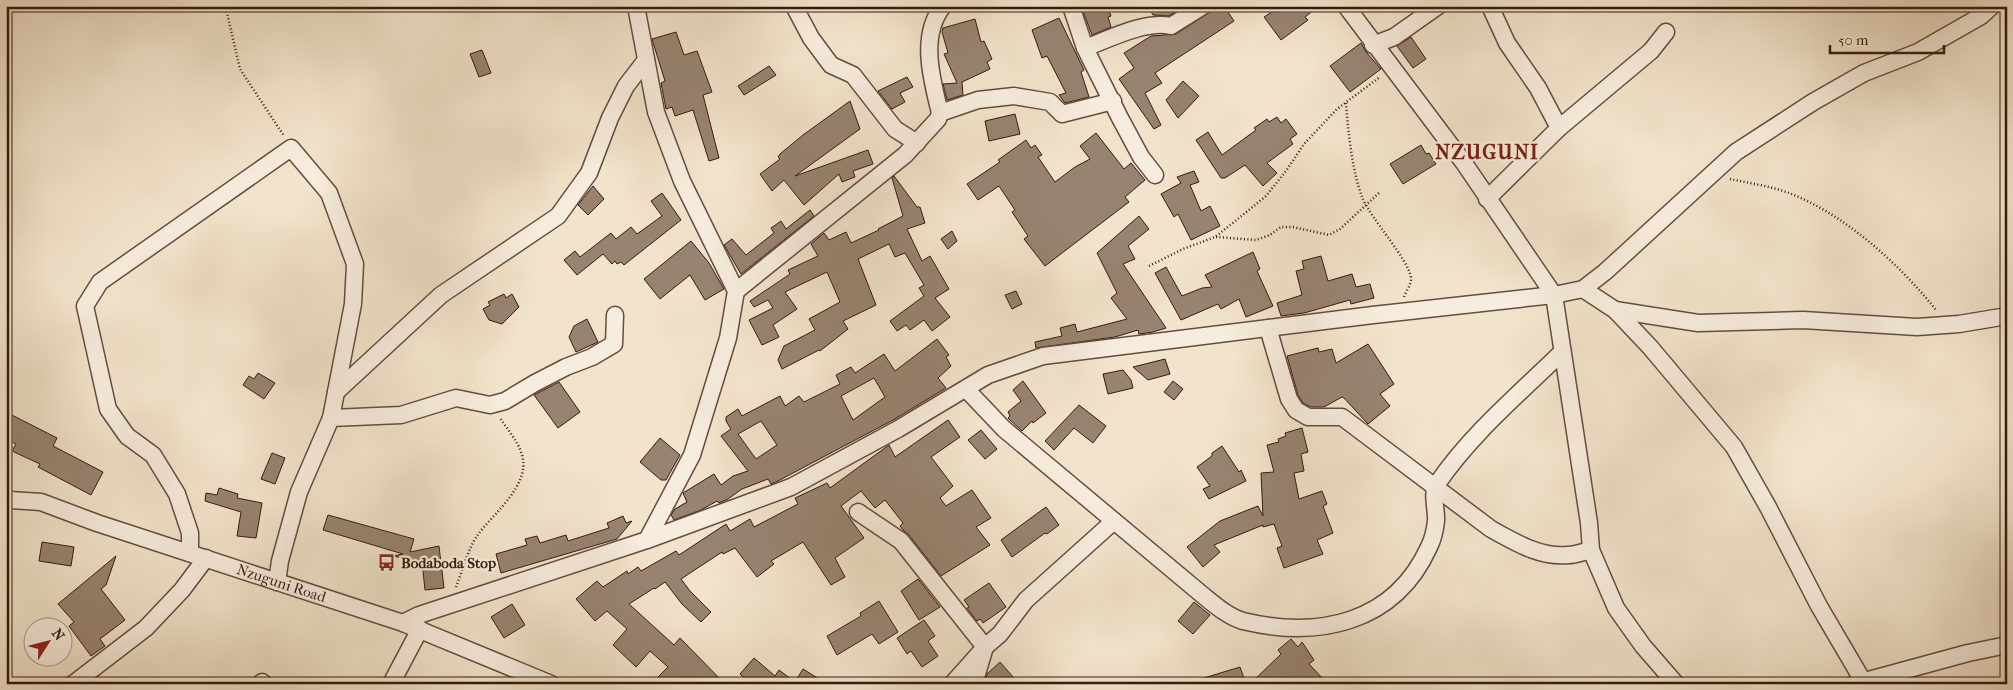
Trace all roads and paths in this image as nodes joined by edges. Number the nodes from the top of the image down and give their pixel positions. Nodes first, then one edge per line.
1 (222, 6) edge
2 (636, 6) edge
3 (794, 6) edge
4 (942, 6) edge
5 (1071, 6) edge
6 (1203, 6) edge
7 (1346, 6) edge
8 (1438, 6) edge
9 (1490, 6) edge
10 (1992, 6) edge
11 (1666, 32) dead end
12 (1373, 45) junction
13 (1086, 48) junction
14 (646, 60) junction
15 (1392, 69) junction
16 (1113, 101) junction
17 (1346, 102) junction
18 (940, 113) junction
19 (1559, 128) junction
20 (917, 143) junction
21 (291, 148) junction
22 (1711, 174) junction
23 (1155, 175) dead end
24 (1380, 193) dead end
25 (1487, 199) junction
26 (1365, 204) junction
27 (1215, 237) junction
28 (1149, 266) dead end
29 (1583, 289) junction
30 (736, 291) junction
31 (1554, 295) junction
32 (1615, 310) junction
33 (1397, 312) junction
34 (615, 315) dead end
35 (2007, 316) edge
36 (1948, 325) junction
37 (1268, 328) junction
38 (1562, 352) junction
39 (966, 389) junction
40 (336, 392) junction
41 (490, 405) junction
42 (331, 418) junction
43 (1435, 487) junction
44 (8, 500) edge
45 (858, 512) dead end
46 (1114, 521) junction
47 (647, 540) junction
48 (1591, 550) junction
49 (198, 556) junction
50 (277, 582) junction
51 (456, 588) dead end
52 (403, 623) junction
53 (420, 630) junction
54 (2007, 645) edge
55 (984, 648) junction
56 (1858, 682) edge
57 (73, 684) edge
58 (391, 684) edge
59 (551, 684) edge
60 (952, 684) edge
61 (974, 684) edge
62 (1676, 684) edge

1 - 21 path
2 - 14 street
3 - 20 street
4 - 18 street
5 - 13 street
6 - 13 street
7 - 12 street
8 - 12 street
9 - 19 street
10 - 22 street
11 - 19 street
12 - 15 street
13 - 16 street
14 - 30 street
14 - 40 street
15 - 17 path
15 - 25 street
16 - 18 street
16 - 23 street
17 - 26 path
17 - 27 path
18 - 20 street
19 - 25 street
20 - 30 street
21 - 40 street
21 - 49 street
22 - 29 street
22 - 36 path
24 - 26 path
25 - 31 street
26 - 27 path
26 - 33 path
27 - 28 path
29 - 31 street
29 - 32 street
30 - 47 street
31 - 33 street
31 - 38 street
32 - 36 street
32 - 56 street
33 - 37 street
34 - 41 street
35 - 36 street
37 - 39 street
37 - 43 street
38 - 43 street
38 - 48 street
39 - 46 street
39 - 47 street
40 - 42 street
41 - 42 street
41 - 51 path
42 - 50 street
43 - 46 street
43 - 48 street
44 - 49 street, Nzuguni Road
45 - 55 street
46 - 55 street
47 - 52 street
48 - 62 street
49 - 50 street, Nzuguni Road
49 - 57 street
50 - 52 street, Nzuguni Road
52 - 53 street, Nzuguni Road
53 - 58 street
53 - 59 street, Nzuguni Road
54 - 56 street
55 - 60 street
55 - 61 street

